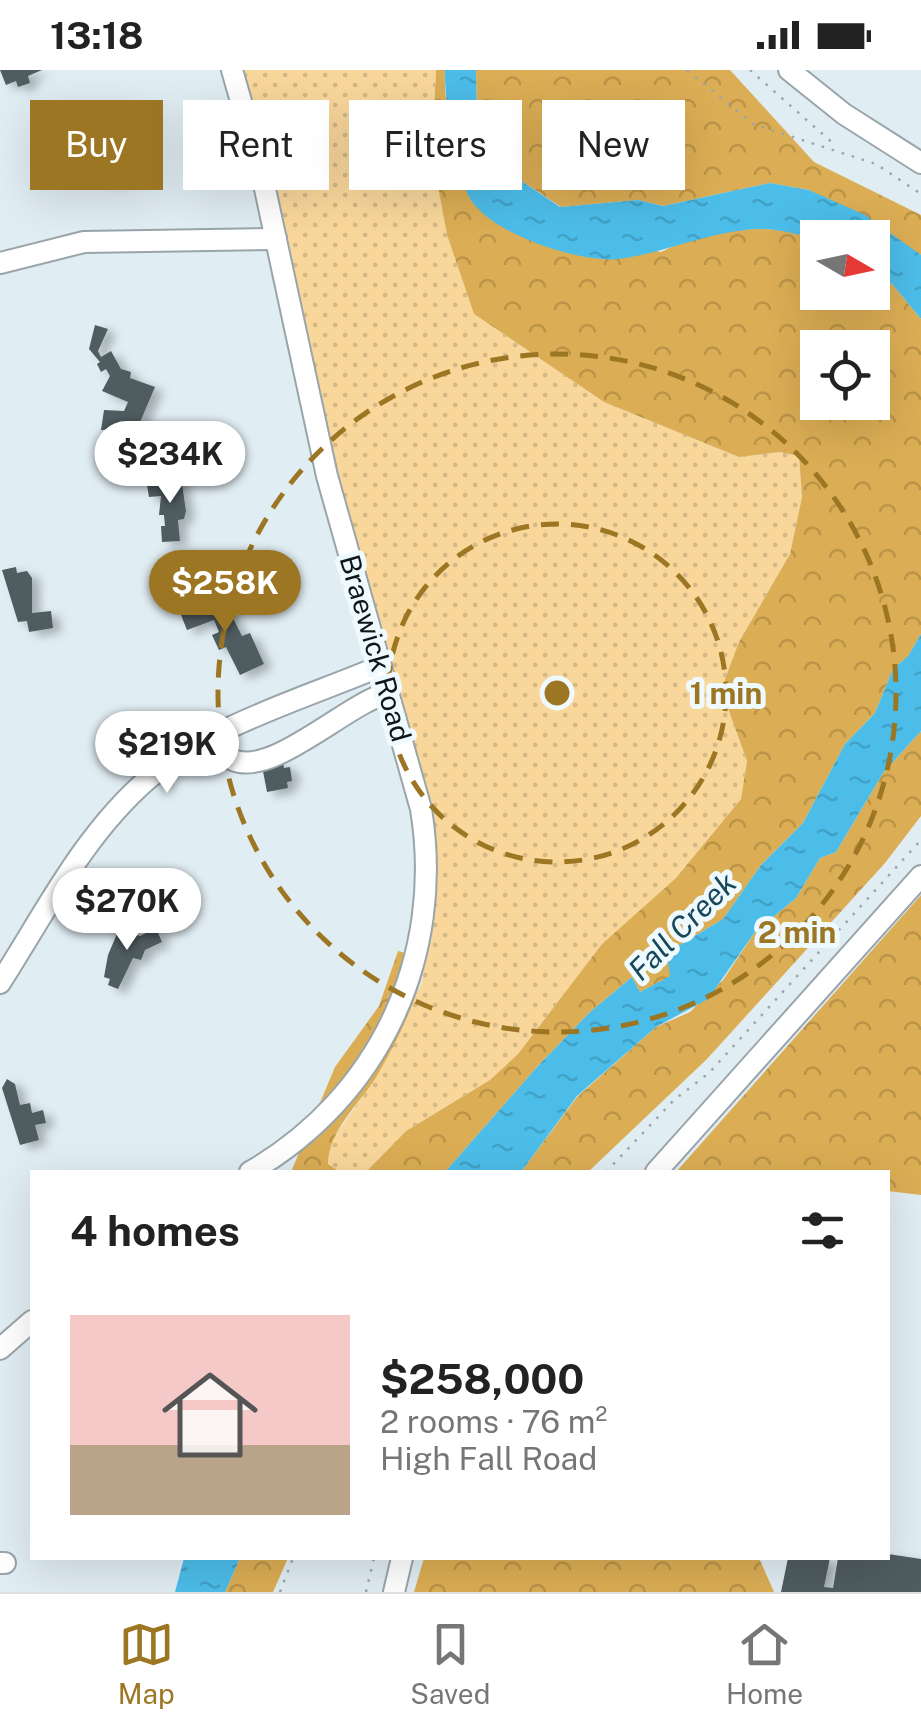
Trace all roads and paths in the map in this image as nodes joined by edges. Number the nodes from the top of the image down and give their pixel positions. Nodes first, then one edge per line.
1 (232, 70) edge
2 (687, 70) edge
3 (750, 70) edge
4 (789, 70) edge
5 (840, 150) junction
6 (921, 163) edge
7 (921, 194) edge
8 (276, 238) junction
9 (0, 263) edge
10 (381, 666) junction
11 (388, 693) junction
12 (213, 737) junction
13 (921, 840) edge
14 (921, 876) edge
15 (0, 983) edge
16 (253, 1170) edge
17 (608, 1170) edge
18 (658, 1170) edge
19 (30, 1323) edge
20 (0, 1348) edge
21 (292, 1560) edge
22 (374, 1560) edge
23 (402, 1560) edge
24 (280, 1592) edge
25 (366, 1592) edge
26 (394, 1592) edge

1 - 8 street, Braewick Road
2 - 5 path
3 - 5 path
4 - 6 street
5 - 7 path
8 - 9 street
8 - 10 street, Braewick Road
10 - 11 street, Braewick Road
10 - 12 street
11 - 12 street
11 - 16 street, Braewick Road
12 - 15 street
13 - 17 path
14 - 18 street
19 - 20 street
21 - 24 path
22 - 25 path
23 - 26 street

